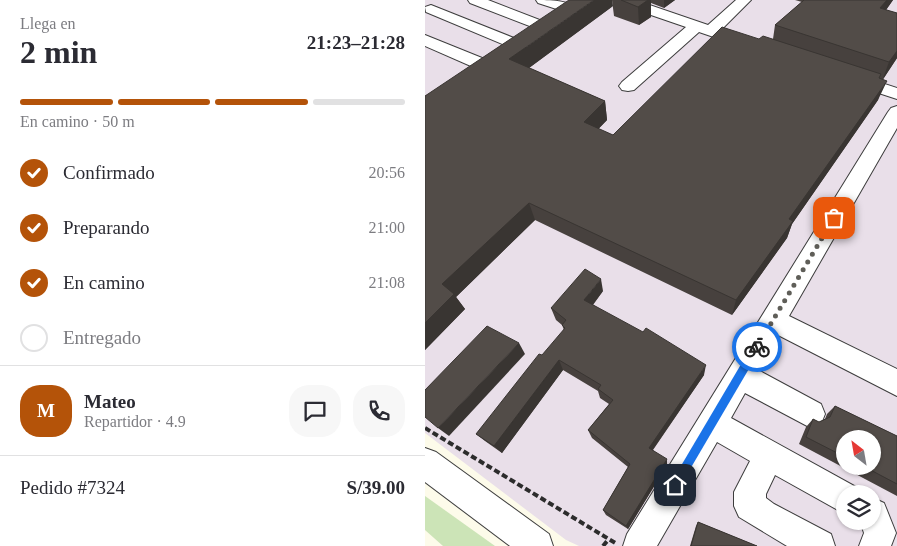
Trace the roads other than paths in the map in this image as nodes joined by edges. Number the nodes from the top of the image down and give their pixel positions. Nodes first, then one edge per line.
1 (447, 0) edge
2 (475, 0) edge
3 (511, 0) edge
4 (543, 0) edge
5 (621, 0) edge
6 (744, 0) edge
7 (569, 9) edge
8 (427, 14) edge
9 (704, 28) junction
10 (539, 32) junction
11 (425, 40) edge
12 (518, 45) junction
13 (757, 46) edge
14 (490, 63) junction
15 (841, 75) edge
16 (628, 86) dead end
17 (897, 94) edge
18 (897, 112) edge
19 (891, 136) edge
20 (773, 320) junction
21 (740, 375) junction
22 (897, 384) edge
23 (811, 414) dead end
24 (712, 423) junction
25 (768, 456) junction
26 (425, 463) edge
27 (836, 493) edge
28 (879, 530) edge
29 (628, 545) edge
30 (537, 546) edge
31 (819, 546) edge
32 (875, 546) edge

1 - 8 street
1 - 10 street
2 - 10 street
3 - 7 street
4 - 7 street
5 - 9 street
6 - 9 street
7 - 10 street
8 - 12 street
8 - 14 street
9 - 13 street
9 - 16 street
10 - 12 street
11 - 14 street
12 - 14 street
15 - 17 street
18 - 19 street
19 - 20 street
20 - 21 street
20 - 22 street
21 - 23 street
21 - 24 street
24 - 25 street
24 - 29 street
25 - 27 street
25 - 31 street
26 - 30 street
28 - 32 street

